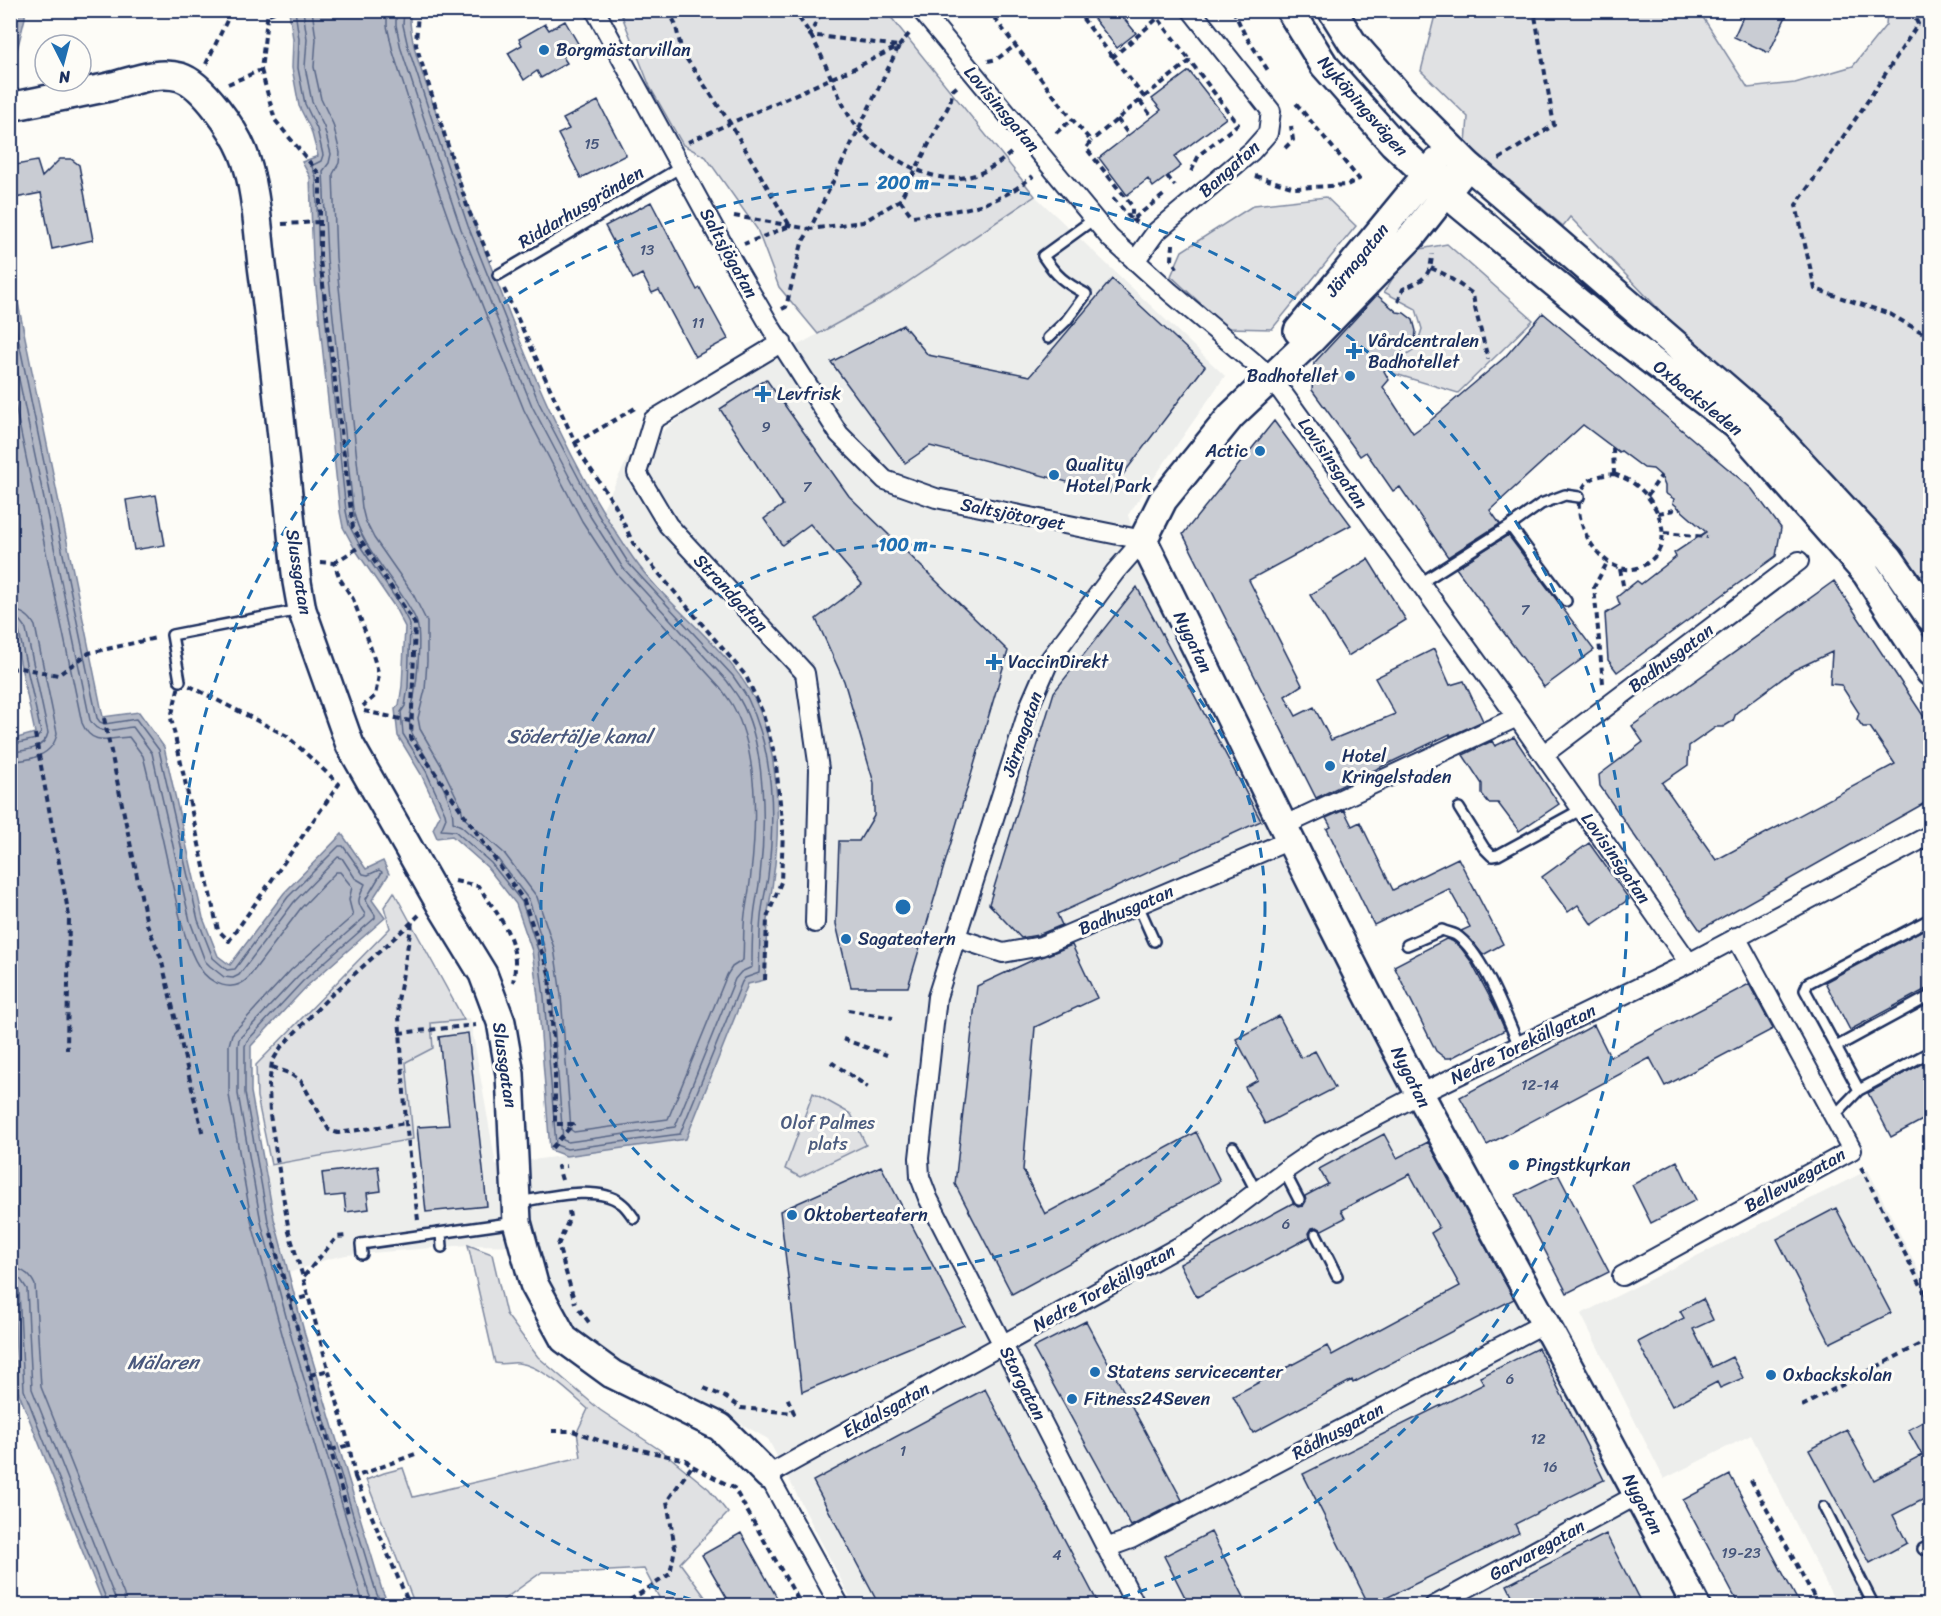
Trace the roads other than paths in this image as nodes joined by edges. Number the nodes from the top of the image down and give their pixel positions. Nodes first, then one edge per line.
1 (594, 10) edge
2 (921, 10) edge
3 (1191, 10) edge
4 (1290, 10) edge
5 (1332, 10) edge
6 (10, 107) edge
7 (1459, 156) junction
8 (681, 167) junction
9 (1426, 174) junction
10 (1446, 193) junction
11 (1094, 219) junction
12 (1135, 261) junction
13 (498, 275) road end
14 (1048, 338) dead end
15 (782, 342) junction
16 (1271, 377) junction
17 (885, 480) joint
18 (1579, 497) road end
19 (1510, 526) junction
20 (1143, 540) junction
21 (1799, 561) dead end
22 (1419, 584) junction
23 (1566, 601) dead end
24 (302, 610) junction
25 (1930, 617) edge
26 (1930, 672) edge
27 (180, 681) road end
28 (1517, 717) junction
29 (1544, 754) junction
30 (1459, 808) dead end
31 (1582, 809) junction
32 (1287, 833) junction
33 (1930, 835) edge
34 (1138, 905) junction
35 (1930, 919) edge
36 (815, 923) dead end
37 (1736, 937) junction
38 (957, 938) junction
39 (1154, 941) dead end
40 (1407, 945) dead end
41 (1689, 963) junction
42 (1930, 996) edge
43 (1519, 1046) junction
44 (1836, 1047) junction
45 (1930, 1052) edge
46 (1859, 1090) junction
47 (1420, 1094) junction
48 (1834, 1116) junction
49 (1233, 1147) dead end
50 (919, 1158) joint
51 (1284, 1171) junction
52 (1256, 1191) junction
53 (1299, 1200) dead end
54 (516, 1212) junction
55 (634, 1218) dead end
56 (441, 1233) junction
57 (1316, 1233) dead end
58 (442, 1247) dead end
59 (362, 1249) road end
60 (1337, 1276) dead end
61 (1622, 1276) dead end
62 (1545, 1323) junction
63 (1003, 1344) junction
64 (768, 1475) junction
65 (1639, 1494) junction
66 (1824, 1507) dead end
67 (1106, 1548) junction
68 (1455, 1601) edge
69 (840, 1605) edge
70 (1136, 1605) edge
71 (1434, 1605) edge
72 (1696, 1605) edge
73 (1874, 1605) edge

1 - 8 street, Saltsjögatan
2 - 11 street, Lovisinsgatan
3 - 12 street, Bangatan
4 - 9 street, Nyköpingsvägen
5 - 7 street, Nyköpingsvägen
6 - 24 street, Slussgatan
7 - 9 street, Järnagatan
7 - 10 street, Järnagatan
7 - 25 street, Oxbacksleden
8 - 13 lane, Riddarhusgränden
8 - 15 street, Saltsjögatan
9 - 10 street, Nyköpingsvägen
9 - 16 street, Järnagatan
10 - 16 street, Järnagatan
10 - 26 street, Oxbacksleden
11 - 12 street, Lovisinsgatan
11 - 14 lane
12 - 16 street, Lovisinsgatan
15 - 17 street, Saltsjögatan
15 - 36 street, Strandgatan
16 - 20 street, Järnagatan
16 - 22 street, Lovisinsgatan
17 - 20 street, Saltsjötorget
18 - 19 lane
19 - 22 lane
19 - 23 lane
20 - 32 street, Nygatan
20 - 38 street, Järnagatan
21 - 29 street, Badhusgatan
22 - 28 street, Lovisinsgatan
24 - 27 lane
24 - 54 street, Slussgatan
28 - 29 street, Lovisinsgatan
28 - 32 street, Badhusgatan
29 - 31 street, Lovisinsgatan
30 - 31 lane
31 - 41 street, Lovisinsgatan
32 - 34 street, Badhusgatan
32 - 47 street, Nygatan
33 - 37 street, Nedre Torekällgatan
34 - 38 street, Badhusgatan
34 - 39 lane
35 - 44 lane
37 - 41 street, Nedre Torekällgatan
37 - 48 street, Bellevuegatan
38 - 50 street, Järnagatan
40 - 43 lane
41 - 43 street, Nedre Torekällgatan
42 - 44 lane
43 - 47 street, Nedre Torekällgatan
44 - 46 lane
45 - 46 lane
46 - 48 lane
47 - 51 street, Nedre Torekällgatan
47 - 62 street, Nygatan
48 - 61 street, Bellevuegatan
49 - 52 lane
50 - 63 street, Storgatan
51 - 52 street, Nedre Torekällgatan
51 - 53 lane
52 - 63 street, Nedre Torekällgatan
54 - 55 lane
54 - 56 lane
54 - 64 street, Slussgatan
56 - 58 lane
56 - 59 lane
57 - 60 lane
62 - 65 street, Nygatan
62 - 67 street, Rådhusgatan
63 - 64 street, Ekdalsgatan
63 - 67 street, Storgatan
64 - 69 street
65 - 68 street, Garvaregatan
65 - 72 street, Nygatan
66 - 73 lane
67 - 70 street, Storgatan
68 - 71 street, Garvaregatan

